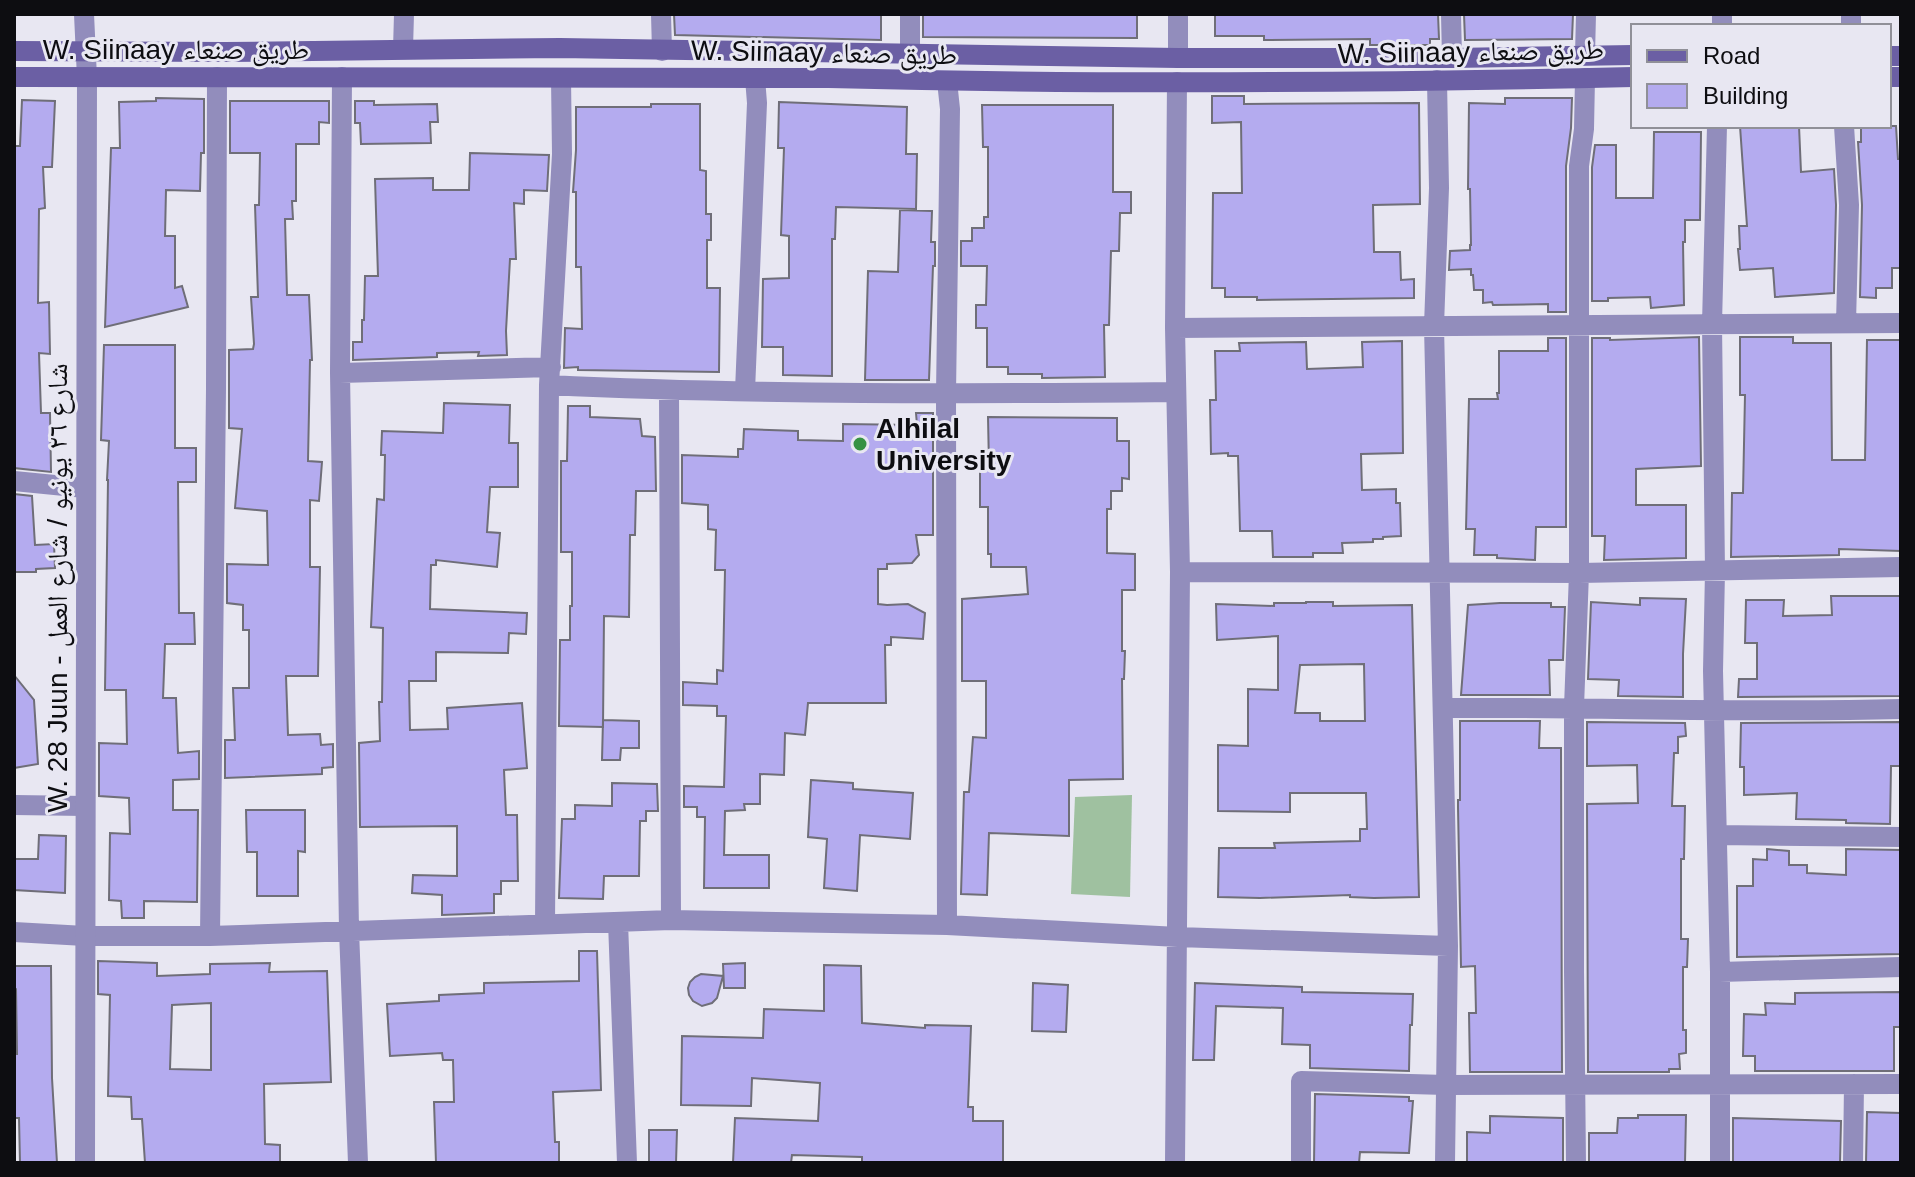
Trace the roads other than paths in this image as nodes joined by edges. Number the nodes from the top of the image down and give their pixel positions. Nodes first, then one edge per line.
1 (84, 14) edge
2 (404, 14) edge
3 (661, 14) edge
4 (910, 14) edge
5 (1178, 14) edge
6 (1451, 14) edge
7 (1586, 14) edge
8 (403, 49) junction
9 (14, 51) edge
10 (85, 51) junction
11 (662, 51) junction
12 (910, 52) junction
13 (1585, 55) junction
14 (1631, 55) edge
15 (1178, 58) junction
16 (1452, 58) junction
17 (14, 77) edge
18 (217, 77) junction
19 (342, 77) junction
20 (1631, 77) edge
21 (87, 78) junction
22 (561, 78) junction
23 (755, 78) junction
24 (1585, 78) junction
25 (1437, 80) junction
26 (947, 81) junction
27 (1177, 82) junction
28 (1717, 128) edge
29 (1844, 128) edge
30 (1846, 323) junction
31 (1901, 323) edge
32 (1712, 324) junction
33 (1578, 325) junction
34 (1434, 326) junction
35 (1175, 328) junction
36 (340, 373) junction
37 (550, 376) junction
38 (669, 391) junction
39 (745, 391) junction
40 (1176, 392) junction
41 (946, 394) junction
42 (14, 481) edge
43 (85, 488) junction
44 (1901, 567) edge
45 (1715, 571) junction
46 (1180, 572) junction
47 (1440, 572) junction
48 (1579, 573) junction
49 (1574, 707) junction
50 (1443, 708) junction
51 (1901, 709) edge
52 (1713, 710) junction
53 (14, 805) edge
54 (85, 806) junction
55 (1717, 835) junction
56 (1901, 837) edge
57 (671, 920) junction
58 (618, 922) junction
59 (545, 925) junction
60 (947, 925) junction
61 (349, 930) junction
62 (14, 932) edge
63 (85, 936) junction
64 (210, 936) junction
65 (1178, 937) junction
66 (1448, 946) junction
67 (1901, 967) edge
68 (1720, 972) junction
69 (1576, 1084) junction
70 (1719, 1084) junction
71 (1854, 1084) junction
72 (1901, 1084) edge
73 (1446, 1085) junction
74 (85, 1163) edge
75 (358, 1163) edge
76 (627, 1163) edge
77 (1175, 1163) edge
78 (1301, 1163) edge
79 (1445, 1163) edge
80 (1576, 1163) edge
81 (1720, 1163) edge
82 (1853, 1163) edge

1 - 10 street, W. 28 Juun - شارع ٢٦ يونيو / شارع العمل
2 - 8 street
3 - 11 street
4 - 12 street
5 - 15 street
6 - 16 street
7 - 13 street
8 - 10 main road
8 - 11 main road
9 - 10 main road
10 - 21 street, W. 28 Juun - شارع ٢٦ يونيو / شارع العمل
11 - 12 main road
12 - 15 main road
13 - 14 main road
13 - 16 main road
15 - 16 main road
17 - 21 main road, W. Siinaay طريق صنعاء
18 - 19 main road, W. Siinaay طريق صنعاء
18 - 21 main road, W. Siinaay طريق صنعاء
18 - 64 street
19 - 22 main road, W. Siinaay طريق صنعاء
19 - 36 street
20 - 24 main road, W. Siinaay طريق صنعاء
21 - 43 street, W. 28 Juun - شارع ٢٦ يونيو / شارع العمل
22 - 23 main road, W. Siinaay طريق صنعاء
22 - 37 street
23 - 26 main road, W. Siinaay طريق صنعاء
23 - 39 street
24 - 25 main road, W. Siinaay طريق صنعاء
24 - 33 street
25 - 27 main road, W. Siinaay طريق صنعاء
25 - 34 street
26 - 27 main road, W. Siinaay طريق صنعاء
26 - 41 street
27 - 35 street
28 - 32 street
29 - 30 street
30 - 31 street
30 - 32 street
32 - 33 street
32 - 45 street
33 - 34 street
33 - 48 street
34 - 35 street
34 - 47 street
35 - 40 street
36 - 37 street
36 - 61 street
37 - 38 street
37 - 59 street
38 - 39 street
38 - 57 street
39 - 41 street
40 - 41 street
40 - 46 street
41 - 60 street
42 - 43 street
43 - 54 street, W. 28 Juun - شارع ٢٦ يونيو / شارع العمل
44 - 45 street
45 - 48 street
45 - 52 street
46 - 47 street
46 - 65 street
47 - 48 street
47 - 50 street
48 - 49 street
49 - 50 street
49 - 52 street
49 - 69 street
50 - 66 street
51 - 52 street
52 - 55 street
53 - 54 street
54 - 63 street, W. 28 Juun - شارع ٢٦ يونيو / شارع العمل
55 - 56 street
55 - 68 street
57 - 58 street
57 - 60 street
58 - 59 street
58 - 76 street
59 - 61 street
60 - 65 street
61 - 64 street
61 - 75 street
62 - 63 street
63 - 64 street
63 - 74 street, W. 28 Juun - شارع ٢٦ يونيو / شارع العمل
65 - 66 street
65 - 77 street
66 - 73 street
67 - 68 street
68 - 70 street
69 - 70 street
69 - 73 street
69 - 80 street
70 - 71 street
70 - 81 street
71 - 72 street
71 - 82 street
73 - 78 street
73 - 79 street

